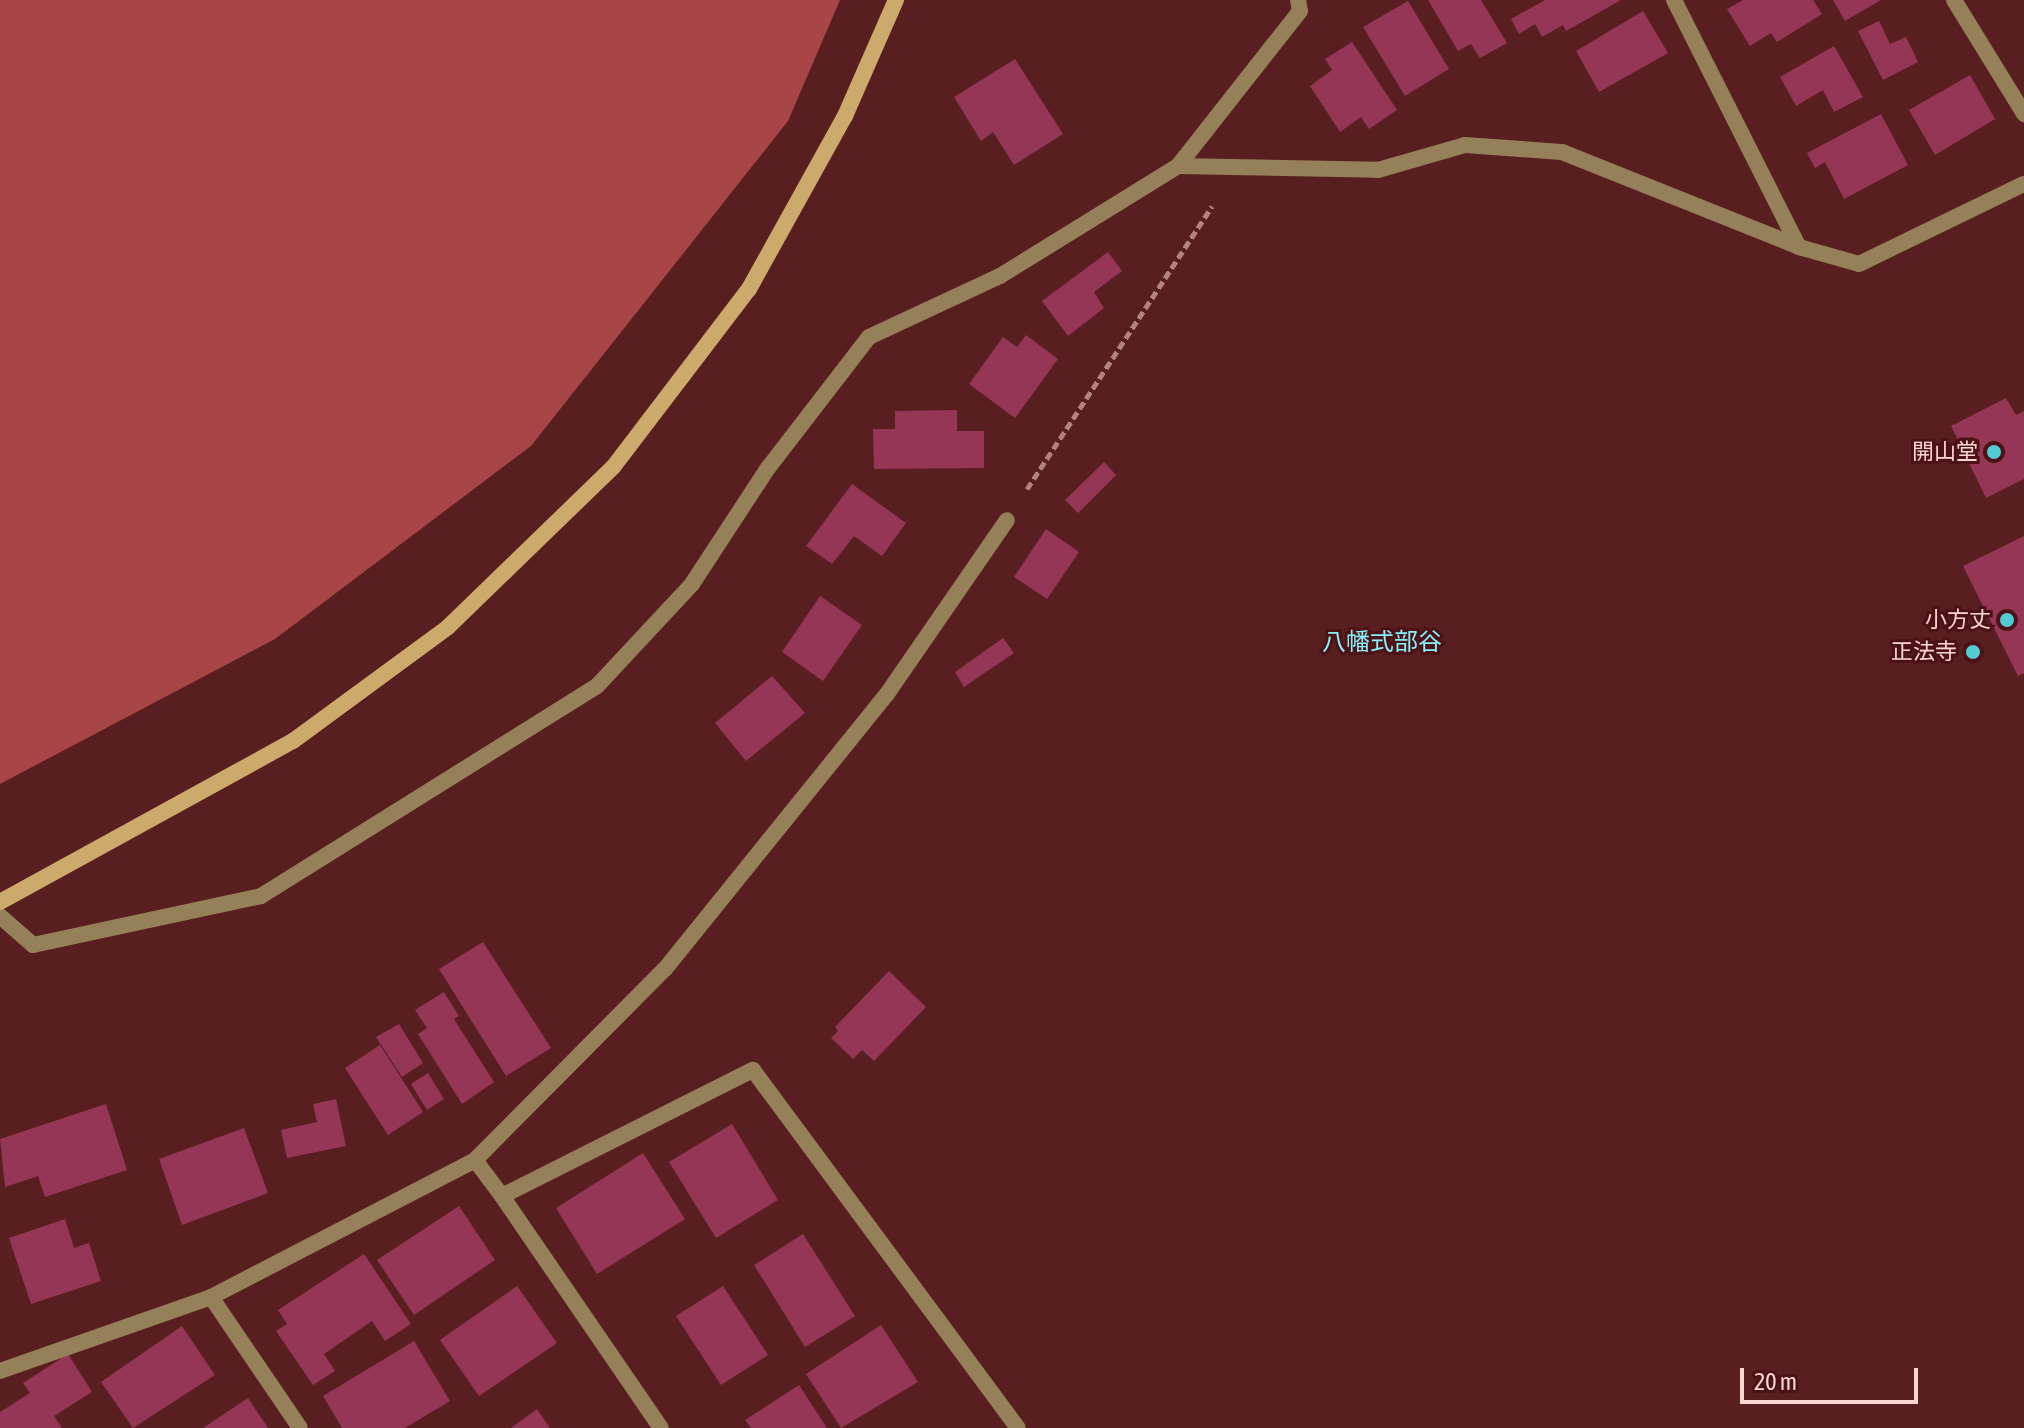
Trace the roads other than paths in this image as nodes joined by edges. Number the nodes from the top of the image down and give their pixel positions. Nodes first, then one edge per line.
1 (896, 0) edge
2 (1298, 0) edge
3 (1674, 0) edge
4 (1954, 0) edge
5 (2024, 114) edge
6 (1178, 166) junction
7 (2024, 184) edge
8 (1799, 247) junction
9 (1007, 520) road end
10 (0, 902) edge
11 (0, 916) edge
12 (475, 1160) junction
13 (502, 1196) junction
14 (211, 1297) junction
15 (0, 1371) edge
16 (300, 1428) edge
17 (661, 1428) edge
18 (1018, 1428) edge

1 - 10 street
2 - 6 street
3 - 8 street
4 - 5 street
6 - 8 street
6 - 11 street
7 - 8 street
9 - 12 street
12 - 13 street
12 - 14 street
13 - 17 street
13 - 18 street
14 - 15 street
14 - 16 street

